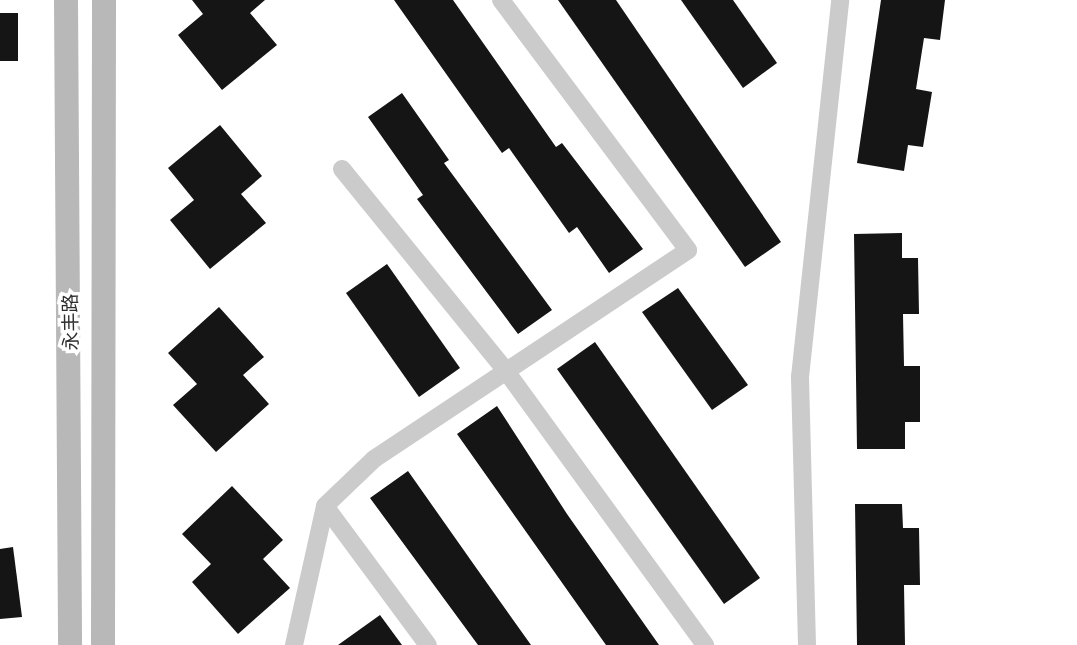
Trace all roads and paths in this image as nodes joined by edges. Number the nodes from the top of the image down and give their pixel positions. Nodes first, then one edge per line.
1 (66, 0) edge
2 (104, 0) edge
3 (501, 0) edge
4 (839, 0) edge
5 (342, 169) dead end
6 (506, 371) junction
7 (325, 506) junction
8 (70, 645) edge
9 (103, 645) edge
10 (294, 645) edge
11 (428, 645) edge
12 (705, 645) edge
13 (807, 645) edge

1 - 8 street, 永丰路
2 - 9 street, 永丰路
3 - 6 street
4 - 13 street
5 - 6 street
6 - 7 street
6 - 12 street
7 - 10 street
7 - 11 street

